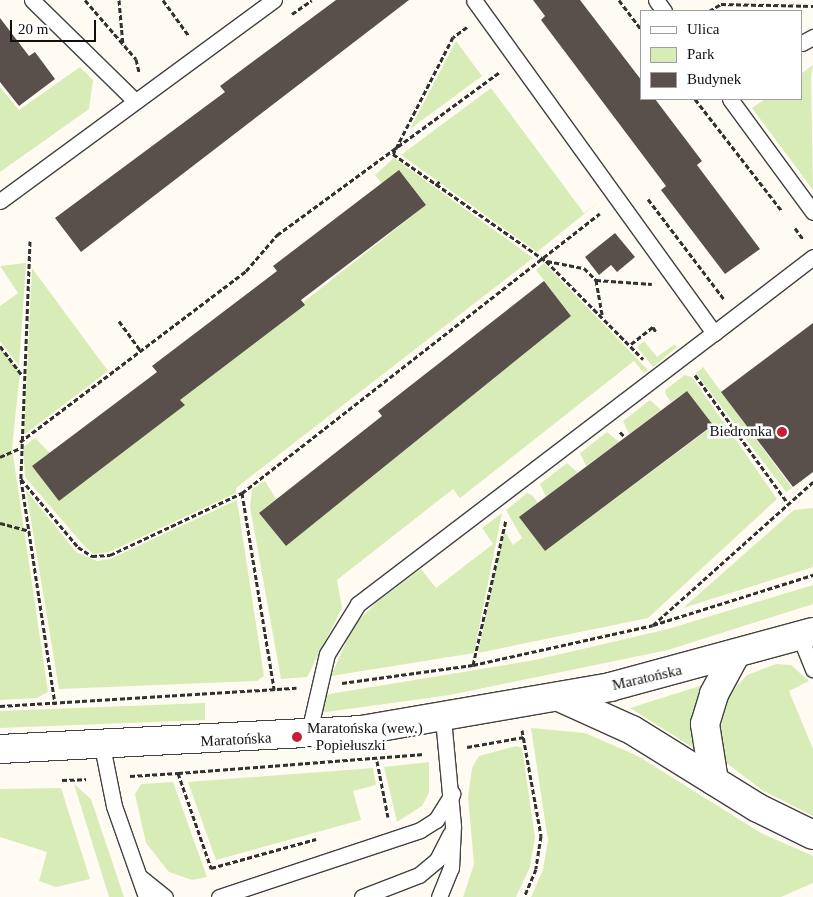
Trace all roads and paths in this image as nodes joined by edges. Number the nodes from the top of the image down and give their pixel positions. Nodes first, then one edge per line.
1 (32, 0) edge
2 (119, 0) edge
3 (163, 0) edge
4 (274, 0) edge
5 (474, 0) edge
6 (619, 0) edge
7 (813, 6) edge
8 (711, 10) edge
9 (484, 14) junction
10 (640, 27) edge
11 (123, 46) dead end
12 (202, 53) junction
13 (516, 59) junction
14 (696, 100) edge
15 (731, 100) edge
16 (135, 101) junction
17 (393, 154) junction
18 (440, 180) dead end
19 (436, 185) junction
20 (0, 201) edge
21 (617, 201) junction
22 (813, 212) edge
23 (784, 214) dead end
24 (789, 221) dead end
25 (30, 241) dead end
26 (810, 251) edge
27 (538, 258) junction
28 (546, 261) junction
29 (596, 280) junction
30 (675, 280) junction
31 (602, 315) junction
32 (119, 321) dead end
33 (656, 332) dead end
34 (714, 333) junction
35 (631, 344) junction
36 (0, 346) edge
37 (140, 350) junction
38 (682, 358) junction
39 (23, 376) junction
40 (658, 377) junction
41 (20, 442) junction
42 (20, 448) junction
43 (0, 457) edge
44 (21, 478) junction
45 (813, 482) edge
46 (242, 493) junction
47 (787, 502) junction
48 (504, 514) dead end
49 (0, 523) edge
50 (29, 531) junction
51 (813, 575) edge
52 (653, 625) junction
53 (807, 634) edge
54 (734, 657) junction
55 (473, 665) junction
56 (813, 670) edge
57 (316, 688) junction
58 (274, 689) junction
59 (559, 697) junction
60 (55, 704) junction
61 (0, 706) edge
62 (517, 706) junction
63 (443, 719) junction
64 (308, 736) junction
65 (102, 746) junction
66 (0, 749) edge
67 (377, 761) dead end
68 (107, 778) junction
69 (62, 780) dead end
70 (714, 781) junction
71 (452, 794) junction
72 (379, 821) dead end
73 (453, 826) junction
74 (813, 835) edge
75 (323, 837) dead end
76 (137, 874) junction
77 (146, 897) edge
78 (165, 897) edge
79 (219, 897) edge
80 (362, 897) edge
81 (439, 897) edge
82 (524, 897) edge

1 - 16 lane
2 - 11 path
3 - 12 path
4 - 12 lane
5 - 9 lane
6 - 10 path
7 - 8 path
9 - 13 lane
9 - 17 path
12 - 16 lane
13 - 17 path
13 - 21 lane
14 - 23 path
15 - 22 lane
16 - 20 lane
17 - 19 path
17 - 37 path
18 - 19 path
19 - 27 path
21 - 27 path
21 - 30 lane
24 - 26 path
25 - 39 path
26 - 34 lane
27 - 28 path
27 - 46 path
28 - 29 path
28 - 31 path
29 - 30 path
29 - 31 path
30 - 34 lane
31 - 35 path
32 - 37 path
33 - 35 path
34 - 38 lane
35 - 40 path
36 - 39 path
37 - 41 path
38 - 40 lane
38 - 47 path
39 - 41 path
40 - 57 lane
41 - 42 path
42 - 43 path
42 - 44 path
44 - 46 path
44 - 50 path
45 - 47 path
46 - 58 path
47 - 52 path
48 - 55 path
49 - 50 path
50 - 60 path
51 - 52 path
52 - 55 path
53 - 54 street, Maratońska
53 - 56 lane
54 - 59 street, Maratońska
54 - 70 street
55 - 57 path
57 - 58 path
57 - 64 lane
58 - 60 path
59 - 62 street, Maratońska
59 - 70 street
60 - 61 path
62 - 63 street, Maratońska
62 - 82 path
63 - 64 street, Maratońska
63 - 71 lane
64 - 65 street, Maratońska
65 - 66 street, Maratońska
65 - 68 lane
67 - 72 path
68 - 69 path
68 - 75 path
68 - 76 lane
70 - 74 street
71 - 73 lane
71 - 79 lane
73 - 80 lane
73 - 81 lane
76 - 77 lane
76 - 78 lane

